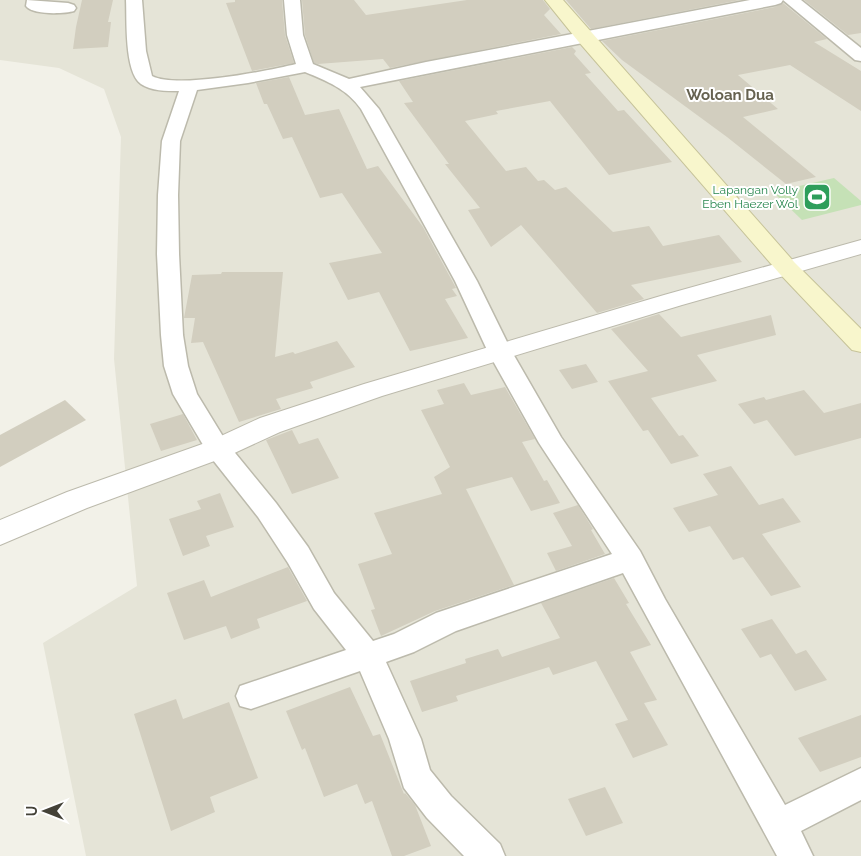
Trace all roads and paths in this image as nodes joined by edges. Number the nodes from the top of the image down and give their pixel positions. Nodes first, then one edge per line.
1 (35, 0) edge
2 (134, 0) edge
3 (292, 0) edge
4 (554, 0) edge
5 (775, 0) edge
6 (791, 0) edge
7 (68, 8) dead end
8 (584, 37) junction
9 (861, 56) edge
10 (306, 67) junction
11 (348, 84) junction
12 (189, 86) junction
13 (861, 247) edge
14 (787, 268) junction
15 (861, 344) edge
16 (500, 352) junction
17 (218, 449) junction
18 (0, 533) edge
19 (630, 559) junction
20 (367, 655) junction
21 (250, 696) dead end
22 (861, 783) edge
23 (779, 825) junction
24 (488, 856) edge
25 (796, 856) edge

1 - 7 street
2 - 12 street
3 - 10 street
4 - 8 main road
5 - 8 street
6 - 9 street
8 - 11 street
8 - 14 main road
10 - 11 street
10 - 12 street
11 - 16 street
12 - 17 street
13 - 14 street
14 - 15 main road
14 - 16 street
16 - 17 street
16 - 19 street
17 - 18 street
17 - 20 street
19 - 20 street
19 - 23 street
20 - 21 street
20 - 24 street
22 - 23 street
23 - 25 street

